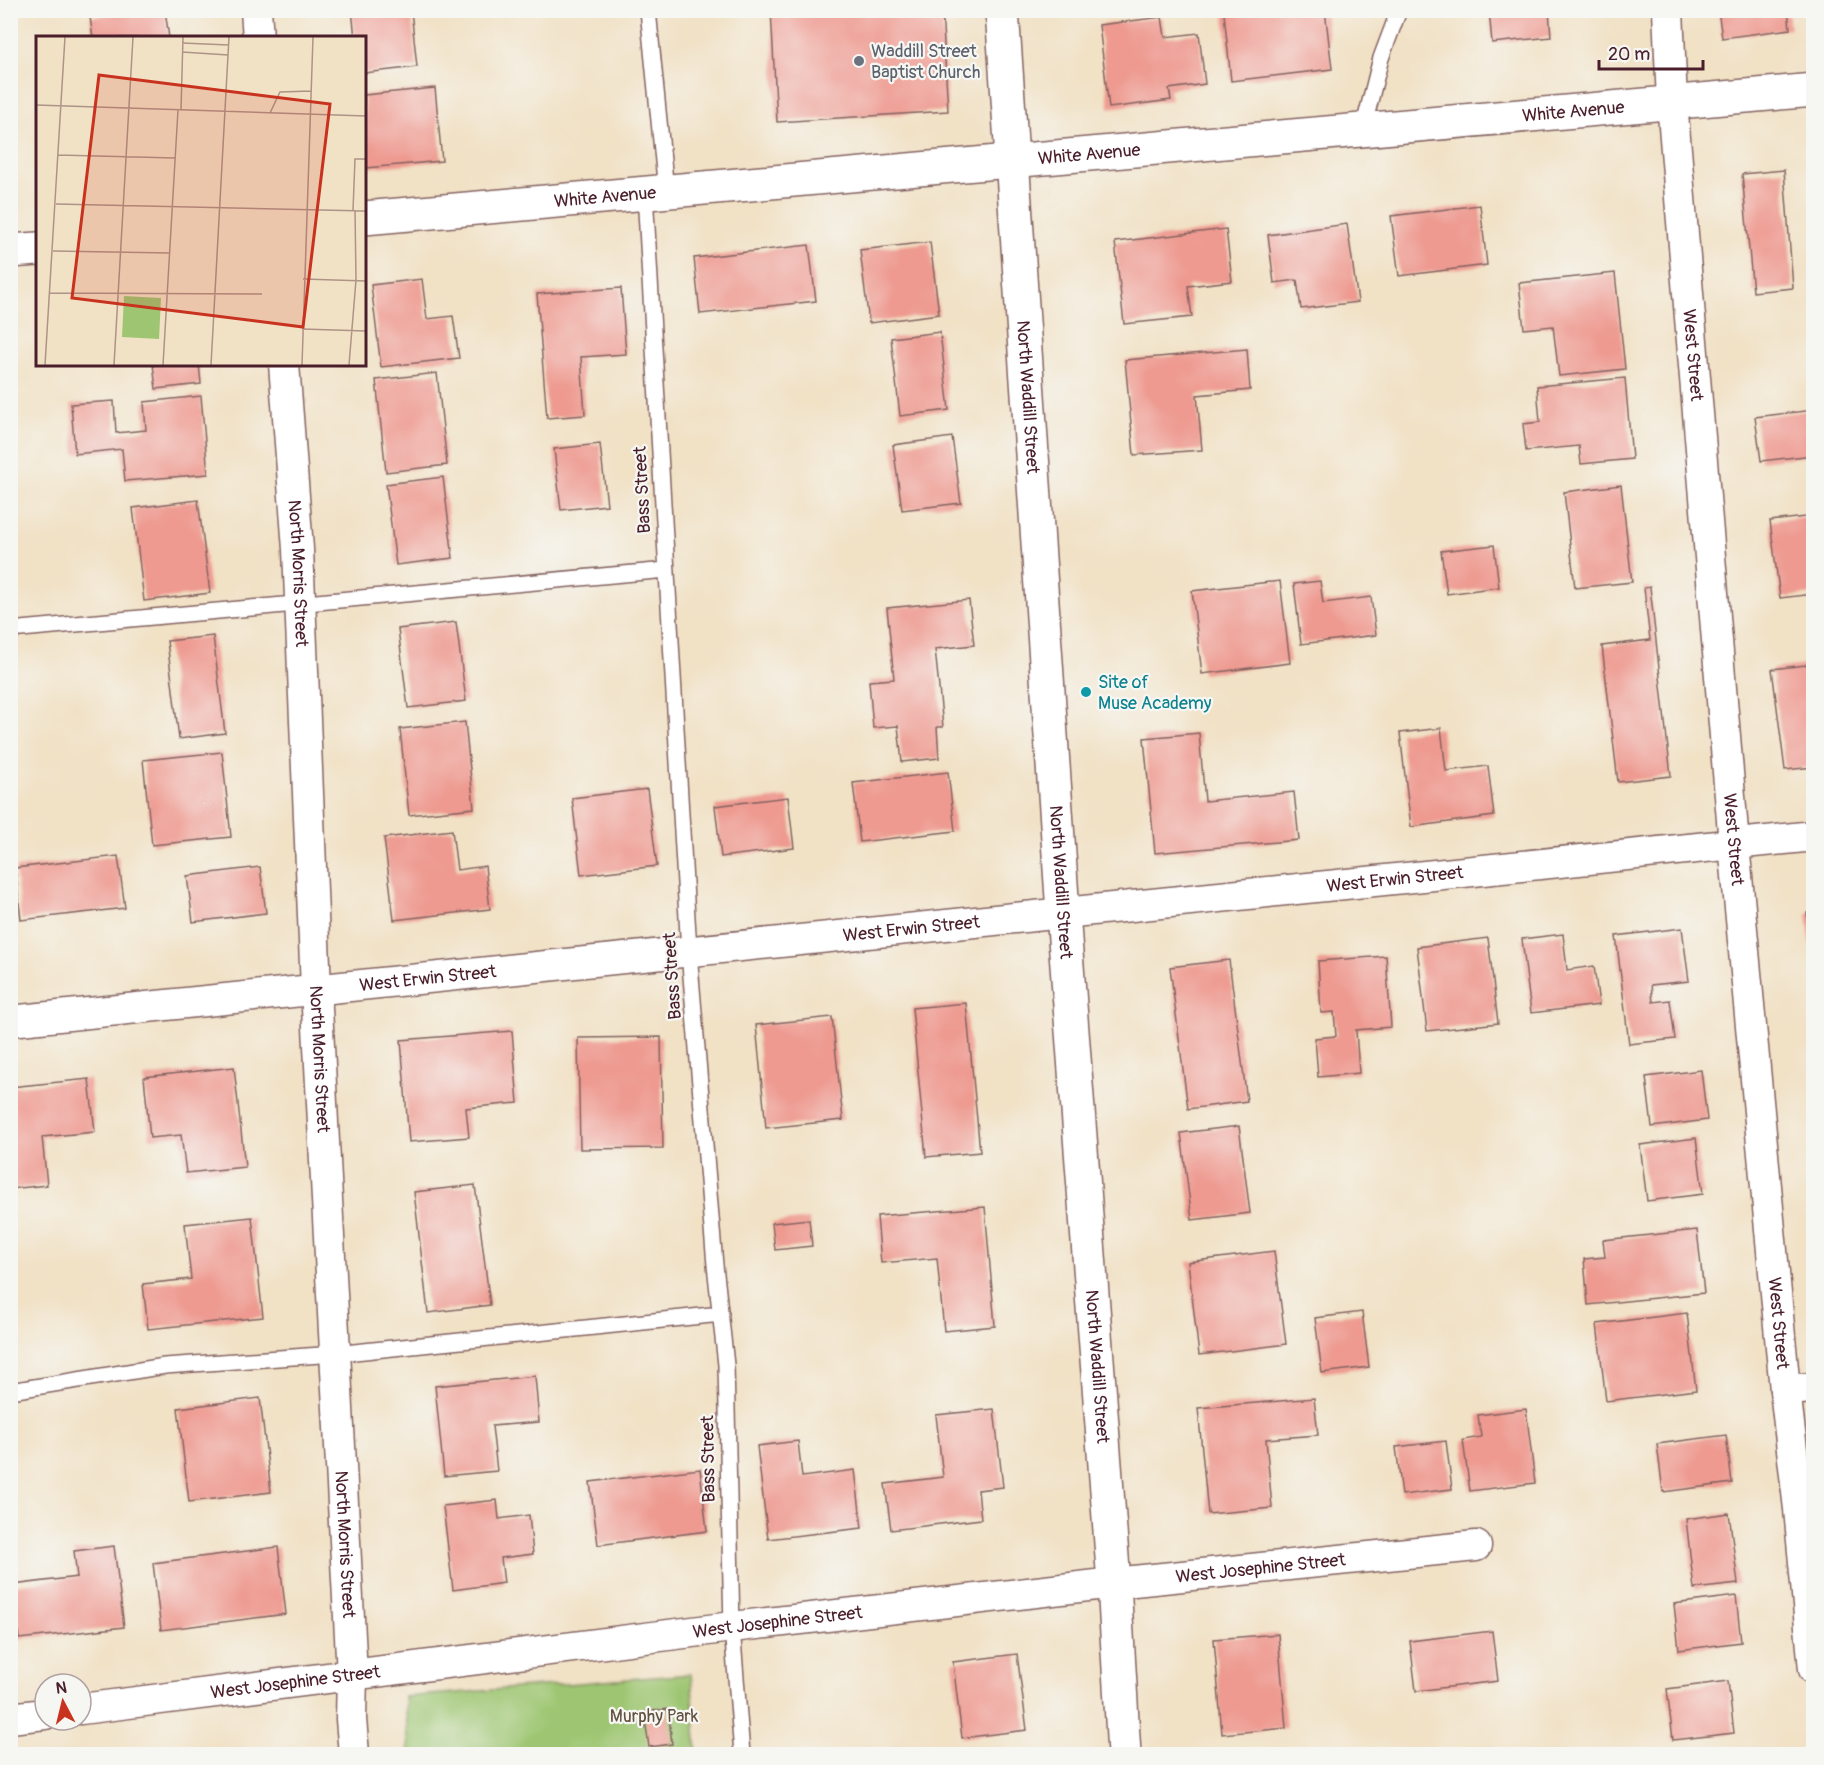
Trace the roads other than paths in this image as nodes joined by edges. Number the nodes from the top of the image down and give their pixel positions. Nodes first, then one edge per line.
1 (256, 10) edge
2 (648, 10) edge
3 (1002, 10) edge
4 (1400, 10) edge
5 (1668, 10) edge
6 (258, 36) edge
7 (1814, 90) edge
8 (1672, 102) junction
9 (1363, 129) junction
10 (1011, 160) junction
11 (655, 192) junction
12 (366, 218) edge
13 (36, 249) edge
14 (10, 251) edge
15 (284, 366) edge
16 (667, 570) junction
17 (300, 604) junction
18 (10, 630) edge
19 (1814, 836) edge
20 (1734, 844) junction
21 (1064, 913) junction
22 (689, 952) junction
23 (316, 990) junction
24 (10, 1021) edge
25 (720, 1314) junction
26 (335, 1354) junction
27 (1799, 1389) edge
28 (10, 1391) edge
29 (1476, 1546) dead end
30 (1114, 1583) junction
31 (732, 1627) junction
32 (1814, 1669) edge
33 (352, 1675) junction
34 (93, 1707) edge
35 (33, 1715) edge
36 (10, 1718) edge
37 (354, 1755) edge
38 (742, 1755) edge
39 (1124, 1755) edge

1 - 6 street
2 - 11 lane, Bass Street
3 - 10 street, North Waddill Street
4 - 9 lane
5 - 8 street, West Street
7 - 8 street, White Avenue
8 - 9 street, White Avenue
8 - 20 street, West Street
9 - 10 street, White Avenue
10 - 11 street, White Avenue
10 - 21 street, North Waddill Street
11 - 12 street, White Avenue
11 - 16 lane, Bass Street
13 - 14 street
15 - 17 street, North Morris Street
16 - 17 lane
16 - 22 lane, Bass Street
17 - 18 lane
17 - 23 street, North Morris Street
19 - 20 street, West Erwin Street
20 - 21 street, West Erwin Street
20 - 27 street, West Street
21 - 22 street, West Erwin Street
21 - 30 street, North Waddill Street
22 - 23 street, West Erwin Street
22 - 25 lane, Bass Street
23 - 24 street, West Erwin Street
23 - 26 street, North Morris Street
25 - 26 lane
25 - 31 lane, Bass Street
26 - 28 lane
26 - 33 street, North Morris Street
27 - 32 street, West Street
29 - 30 street, West Josephine Street
30 - 31 street, West Josephine Street
30 - 39 street, North Waddill Street
31 - 33 street, West Josephine Street
31 - 38 lane, Bass Street
33 - 34 street, West Josephine Street
33 - 37 street, North Morris Street
35 - 36 street

